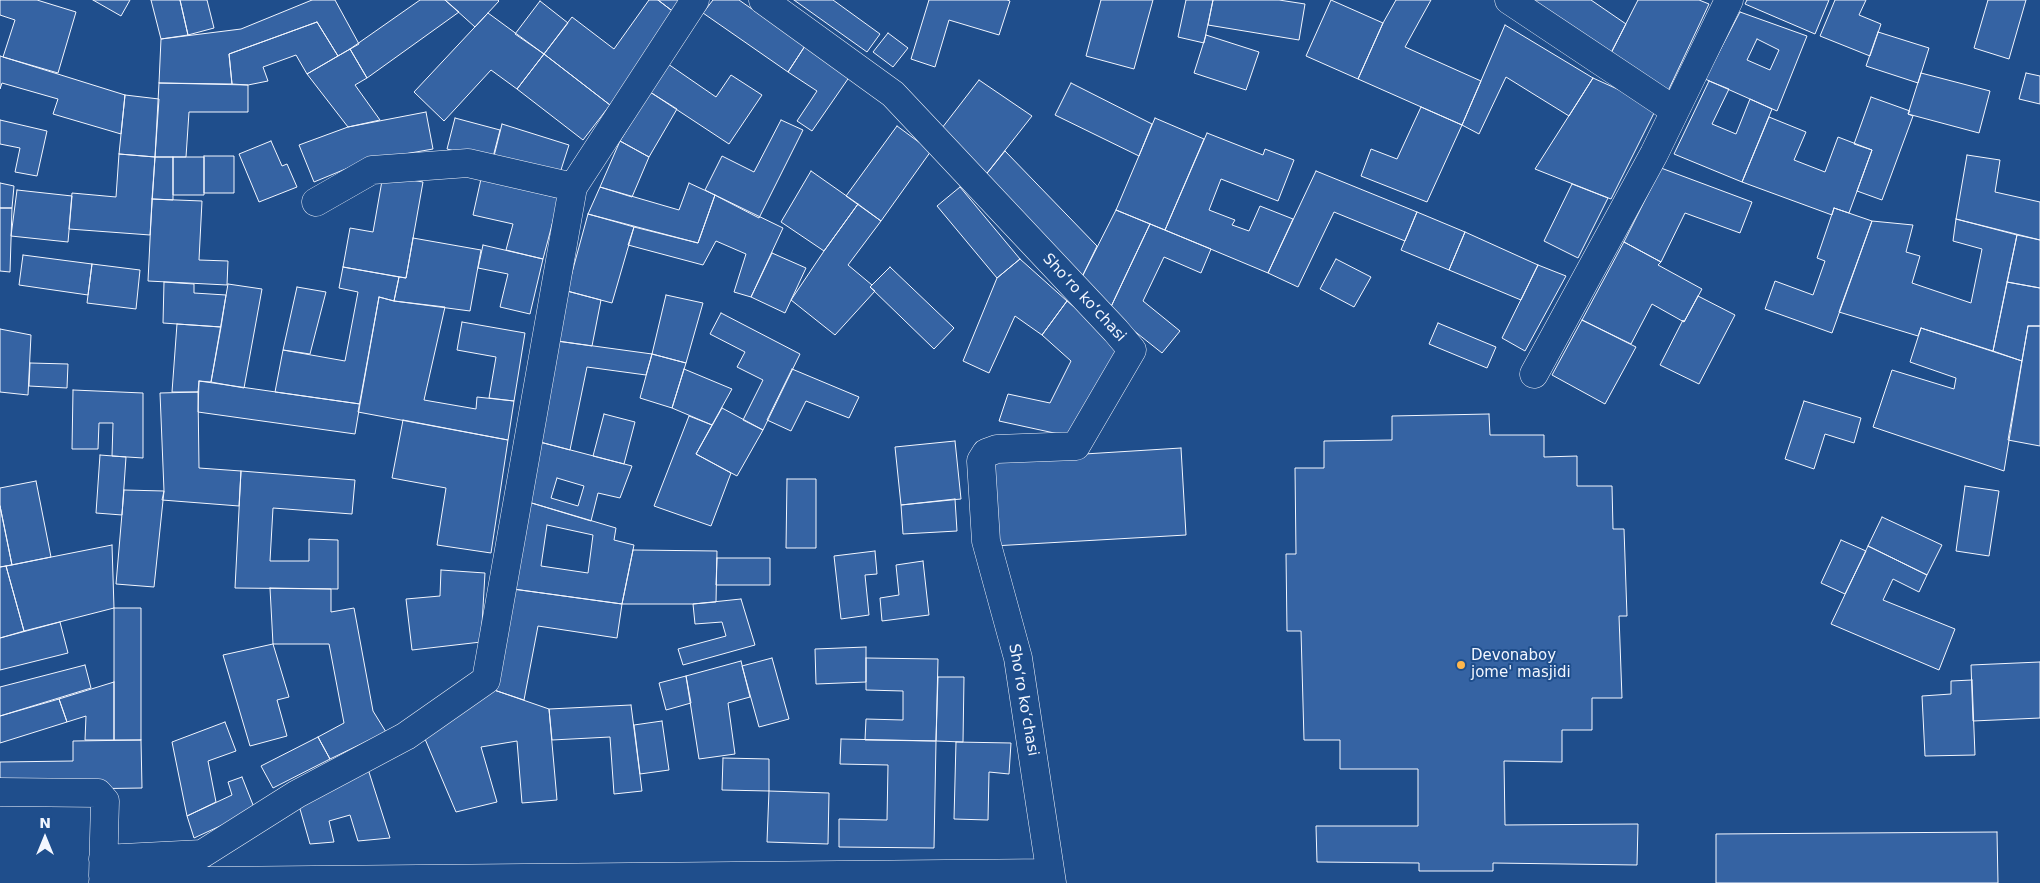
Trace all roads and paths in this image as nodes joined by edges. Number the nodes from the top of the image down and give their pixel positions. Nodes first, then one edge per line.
1 (695, 0) edge
2 (763, 0) edge
3 (1509, 0) edge
4 (1729, 0) edge
5 (1674, 110) junction
6 (573, 187) junction
7 (316, 202) dead end
8 (1534, 374) dead end
9 (0, 792) edge
10 (103, 875) edge
11 (1051, 878) edge
12 (561, 881) edge

1 - 6 street
2 - 11 street, Shoʻro koʻchasi
3 - 5 street
4 - 5 street
5 - 8 street
6 - 7 street
6 - 10 street
9 - 10 street
10 - 12 street
11 - 12 street

